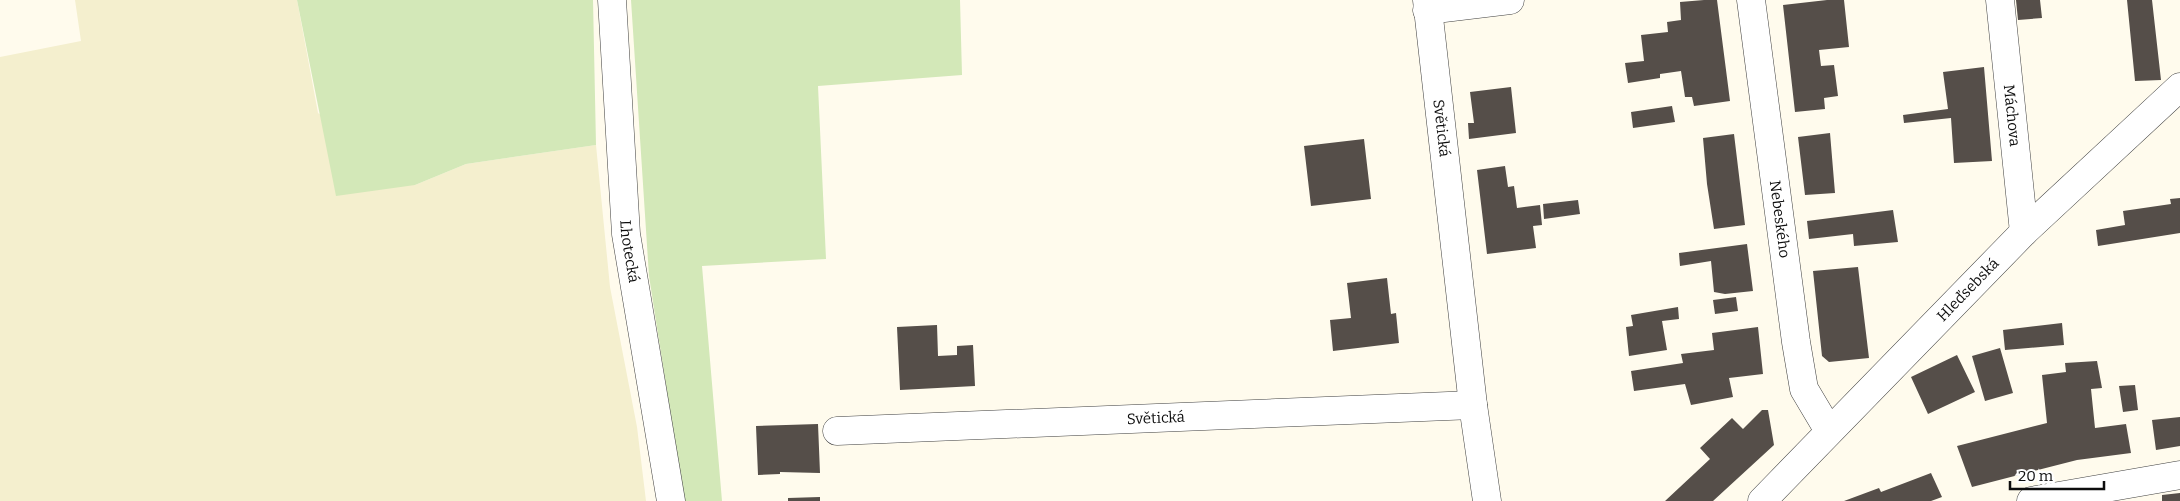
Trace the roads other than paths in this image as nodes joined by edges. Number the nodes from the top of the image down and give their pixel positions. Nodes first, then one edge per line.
1 (612, 0) edge
2 (1510, 0) edge
3 (1751, 0) edge
4 (2000, 0) edge
5 (1427, 5) edge
6 (2180, 87) edge
7 (2024, 232) junction
8 (1473, 406) junction
9 (838, 431) dead end
10 (1830, 431) junction
11 (2180, 475) edge
12 (671, 501) edge
13 (1487, 501) edge
14 (1762, 501) edge
15 (2031, 501) edge

1 - 12 street, Lhotecká
2 - 5 street
3 - 10 street, Nebeského
4 - 7 street, Máchova
5 - 8 street, Světická
6 - 7 street, Hleďsebská
7 - 10 street, Hleďsebská
8 - 9 street, Světická
8 - 13 street, Světická
10 - 14 street, Hleďsebská
11 - 15 street

